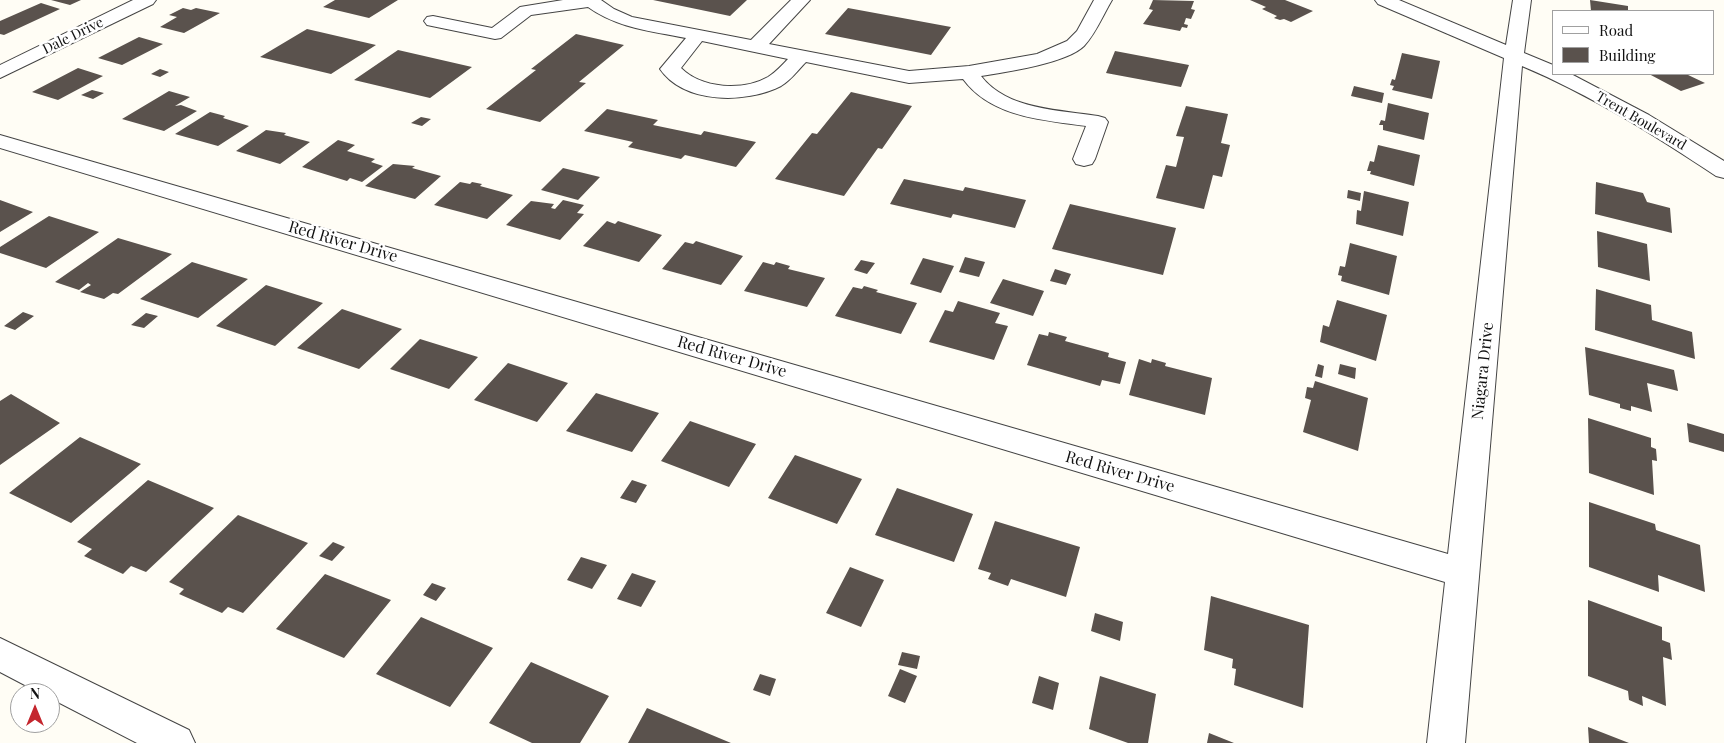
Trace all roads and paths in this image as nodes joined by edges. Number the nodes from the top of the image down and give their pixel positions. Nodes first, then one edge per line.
1 (147, 0) edge
2 (590, 0) edge
3 (801, 0) edge
4 (1103, 0) edge
5 (1384, 0) edge
6 (1522, 0) edge
7 (433, 22) dead end
8 (698, 35) junction
9 (756, 46) junction
10 (1514, 54) junction
11 (802, 55) junction
12 (0, 72) edge
13 (1552, 72) edge
14 (969, 73) junction
15 (1559, 75) edge
16 (0, 141) edge
17 (1084, 159) dead end
18 (1724, 171) edge
19 (1463, 573) junction
20 (0, 654) edge
21 (176, 743) edge
22 (1446, 743) edge

1 - 12 street, Dale Drive
2 - 7 street
2 - 8 street
3 - 9 street
4 - 14 street
5 - 10 street
6 - 10 street, Niagara Drive
8 - 9 street
8 - 11 street
9 - 11 street
10 - 13 street
10 - 19 street, Niagara Drive
11 - 14 street
14 - 17 street
15 - 18 street, Trent Boulevard
16 - 19 street, Red River Drive
19 - 22 street, Niagara Drive
20 - 21 street

